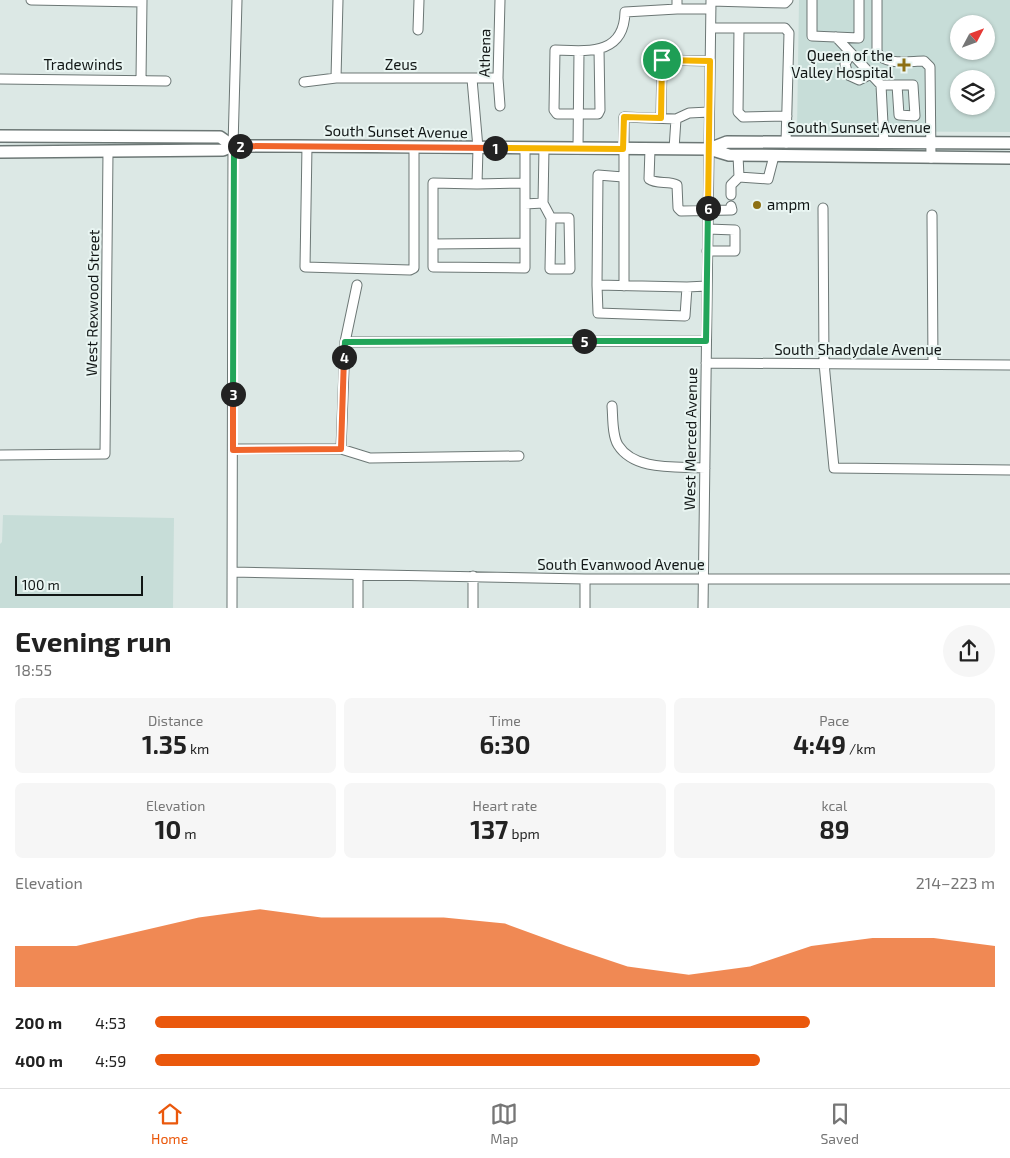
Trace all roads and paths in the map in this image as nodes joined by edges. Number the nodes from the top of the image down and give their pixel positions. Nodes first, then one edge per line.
1 (31, 0) edge
2 (63, 0) edge
3 (236, 0) edge
4 (338, 0) edge
5 (419, 0) edge
6 (500, 0) edge
7 (788, 0) edge
8 (812, 0) edge
9 (859, 0) edge
10 (877, 0) edge
11 (142, 1) edge
12 (744, 1) edge
13 (711, 4) edge
14 (677, 5) edge
15 (711, 28) junction
16 (739, 28) junction
17 (418, 30) dead end
18 (836, 37) junction
19 (599, 49) junction
20 (578, 50) junction
21 (851, 53) junction
22 (710, 61) junction
23 (871, 74) junction
24 (336, 78) junction
25 (498, 78) junction
26 (0, 79) edge
27 (472, 79) junction
28 (140, 80) junction
29 (166, 81) dead end
30 (304, 82) dead end
31 (881, 85) junction
32 (897, 85) dead end
33 (500, 106) dead end
34 (709, 112) junction
35 (578, 114) junction
36 (787, 116) junction
37 (661, 118) junction
38 (676, 119) junction
39 (0, 136) edge
40 (786, 143) junction
41 (884, 143) junction
42 (931, 143) junction
43 (1010, 143) edge
44 (234, 146) junction
45 (307, 146) junction
46 (414, 147) junction
47 (478, 148) junction
48 (525, 148) junction
49 (544, 148) junction
50 (578, 148) junction
51 (623, 149) junction
52 (650, 149) junction
53 (674, 149) junction
54 (709, 149) junction
55 (0, 152) edge
56 (108, 152) junction
57 (738, 156) junction
58 (774, 156) junction
59 (931, 158) junction
60 (1010, 158) edge
61 (623, 177) junction
62 (739, 178) junction
63 (525, 183) junction
64 (477, 184) junction
65 (731, 195) dead end
66 (543, 203) junction
67 (525, 204) junction
68 (731, 206) dead end
69 (823, 208) dead end
70 (708, 210) junction
71 (932, 215) dead end
72 (551, 218) junction
73 (708, 230) junction
74 (525, 243) junction
75 (433, 244) junction
76 (707, 251) junction
77 (357, 284) dead end
78 (597, 285) junction
79 (624, 286) junction
80 (707, 286) junction
81 (687, 287) junction
82 (706, 341) junction
83 (345, 342) junction
84 (706, 363) junction
85 (824, 363) junction
86 (933, 364) junction
87 (1010, 365) edge
88 (612, 406) dead end
89 (341, 449) junction
90 (233, 450) junction
91 (0, 454) edge
92 (518, 456) dead end
93 (705, 468) junction
94 (1010, 470) edge
95 (232, 572) junction
96 (358, 574) junction
97 (473, 576) junction
98 (704, 579) junction
99 (1010, 579) edge
100 (584, 580) junction
101 (232, 608) edge
102 (358, 608) edge
103 (473, 608) edge
104 (585, 608) edge
105 (703, 608) edge

1 - 2 street
2 - 11 street
3 - 44 street
4 - 24 street
5 - 17 street
6 - 25 street, Athena
7 - 12 street
8 - 18 street
9 - 18 street
10 - 42 street
11 - 28 street
12 - 13 street
13 - 14 street
13 - 15 street, West Merced Avenue
14 - 19 street
15 - 16 street
15 - 22 street, West Merced Avenue
16 - 36 street
16 - 36 street
18 - 21 street
19 - 20 street
19 - 35 street
20 - 35 street
20 - 35 street
21 - 23 street
21 - 23 street
22 - 34 street, West Merced Avenue
22 - 37 street
23 - 31 street
24 - 27 street, Zeus
24 - 30 street, Zeus
25 - 27 street, Zeus
25 - 33 street, Athena
26 - 28 street, Tradewinds
27 - 47 street
28 - 29 street, Tradewinds
31 - 32 street
31 - 41 street
34 - 38 street
34 - 54 street, West Merced Avenue
35 - 50 street
36 - 40 street
37 - 38 street
37 - 51 street
38 - 53 street
39 - 44 main road, South Sunset Avenue
40 - 41 main road, South Sunset Avenue
40 - 54 main road, South Sunset Avenue
41 - 42 main road, South Sunset Avenue
42 - 43 main road, South Sunset Avenue
42 - 59 street
44 - 45 main road, South Sunset Avenue
44 - 56 main road, South Sunset Avenue
44 - 90 street
45 - 46 main road, South Sunset Avenue
45 - 46 street
46 - 47 main road, South Sunset Avenue
47 - 48 main road, South Sunset Avenue
47 - 64 street
48 - 49 main road, South Sunset Avenue
48 - 63 street
49 - 50 main road, South Sunset Avenue
49 - 66 street
50 - 51 main road, South Sunset Avenue
51 - 52 main road, South Sunset Avenue
51 - 61 street
52 - 53 main road, South Sunset Avenue
52 - 70 street
53 - 54 main road, South Sunset Avenue
54 - 57 main road, South Sunset Avenue
54 - 70 street, West Merced Avenue
55 - 56 main road, South Sunset Avenue
56 - 91 street, West Rexwood Street
57 - 58 main road, South Sunset Avenue
57 - 62 street
58 - 59 main road, South Sunset Avenue
58 - 62 street
59 - 60 main road, South Sunset Avenue
61 - 78 street
61 - 79 street
62 - 65 street
63 - 64 street
63 - 67 street
64 - 75 street
66 - 67 street
66 - 72 street
67 - 74 street
68 - 70 street
69 - 85 street
70 - 73 street, West Merced Avenue
71 - 86 street
72 - 72 street
73 - 76 street, West Merced Avenue
73 - 76 street
74 - 75 street
74 - 75 street
76 - 80 street, West Merced Avenue
77 - 83 street
78 - 79 street
78 - 81 street
79 - 81 street
80 - 81 street
80 - 82 street, West Merced Avenue
82 - 83 street
82 - 84 street, West Merced Avenue
83 - 89 street
84 - 85 street, South Shadydale Avenue
84 - 93 street, West Merced Avenue
85 - 86 street, South Shadydale Avenue
85 - 94 street
86 - 87 street, South Shadydale Avenue
88 - 93 street
89 - 90 street
89 - 92 street
90 - 95 street
93 - 98 street, West Merced Avenue
95 - 96 street, South Evanwood Avenue
95 - 101 street
96 - 97 street, South Evanwood Avenue
96 - 102 street
97 - 100 street, South Evanwood Avenue
97 - 103 street
98 - 99 street, South Evanwood Avenue
98 - 100 street, South Evanwood Avenue
98 - 105 street, West Merced Avenue
100 - 104 street

